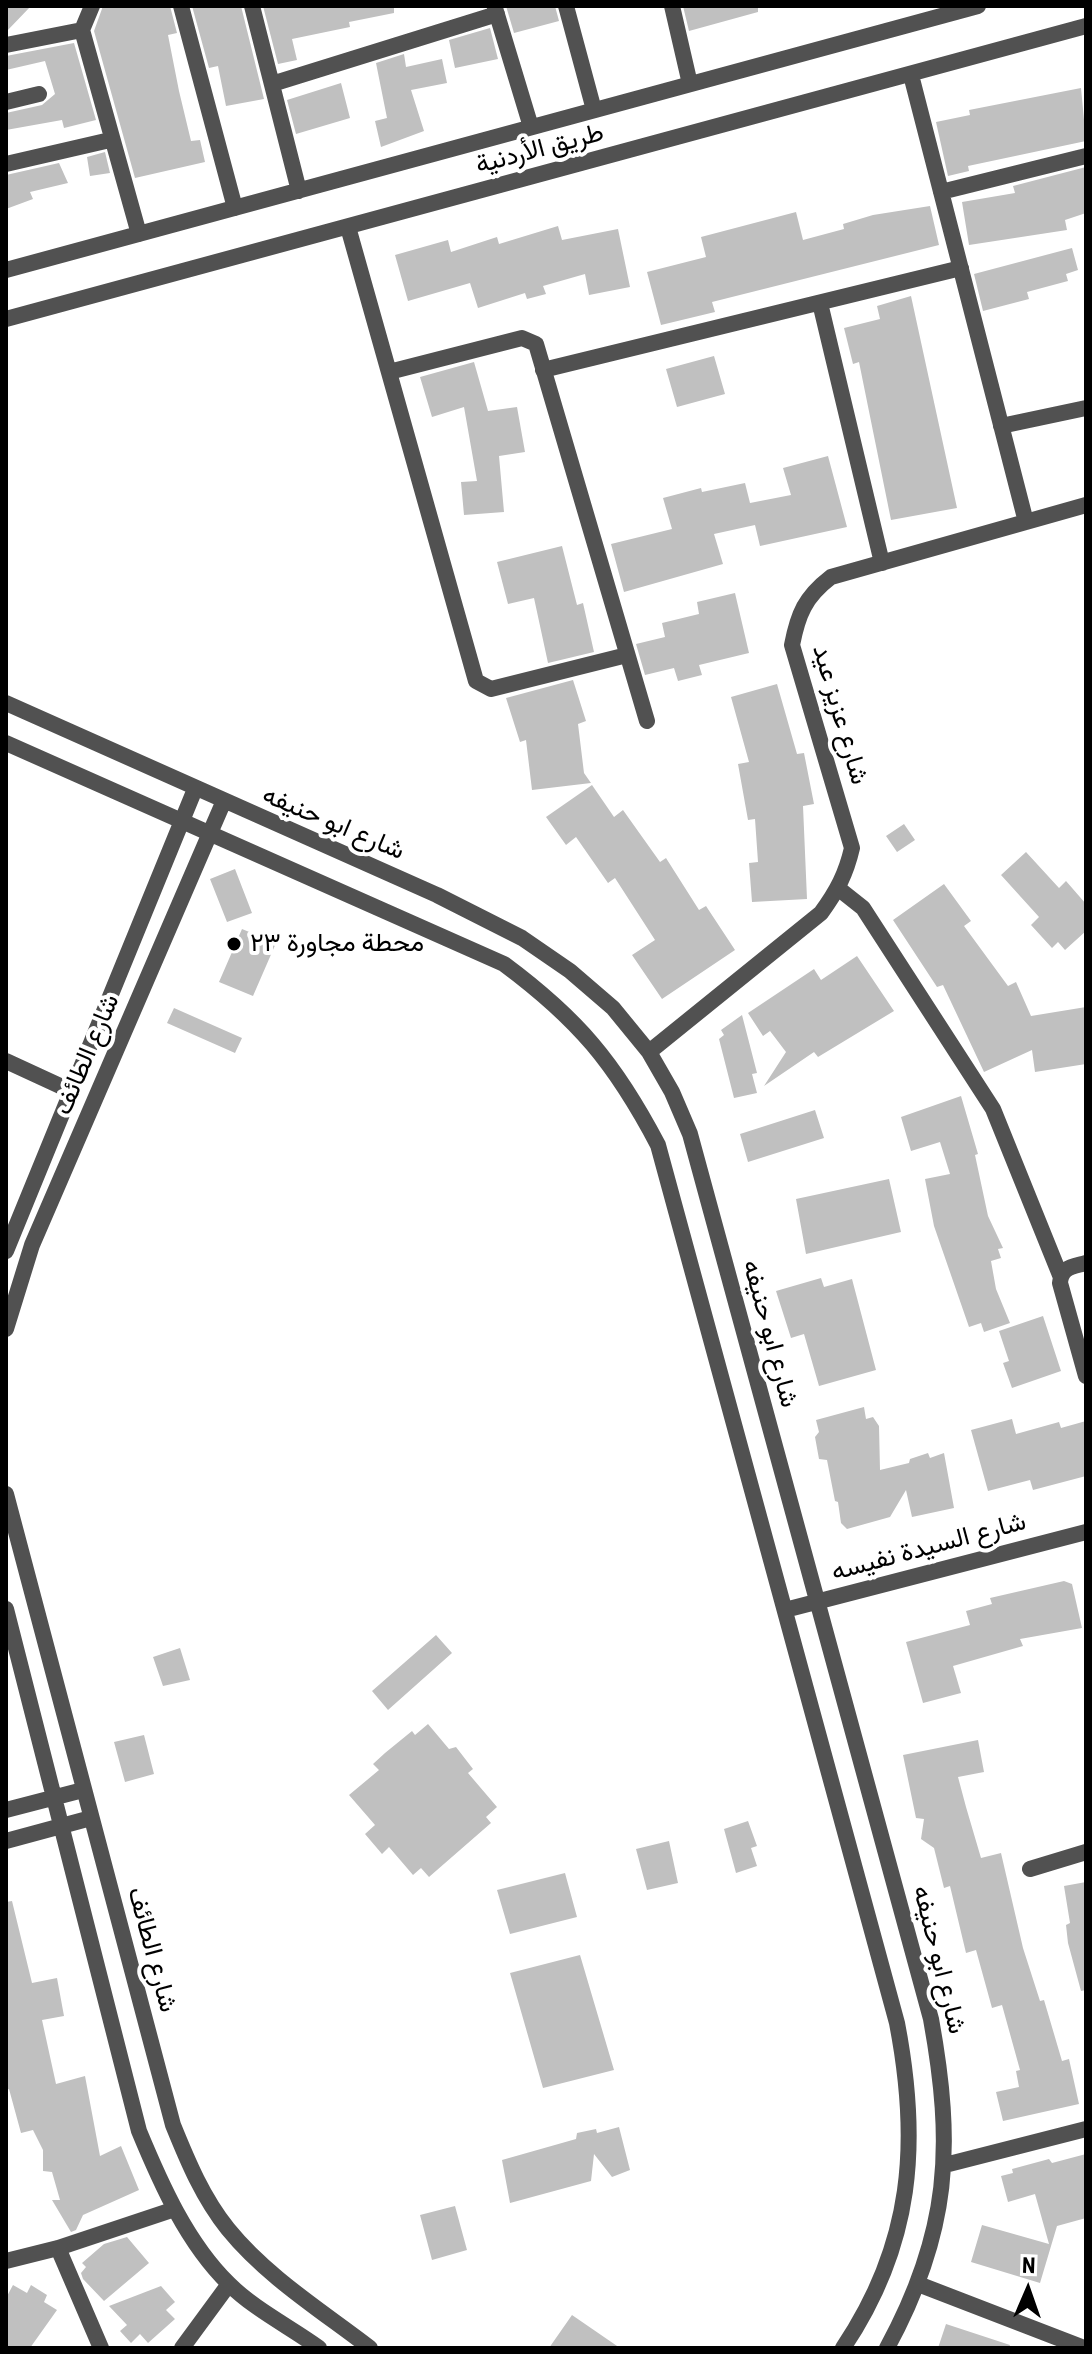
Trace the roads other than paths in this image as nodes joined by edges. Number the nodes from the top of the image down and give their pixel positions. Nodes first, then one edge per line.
1 (92, 6) edge
2 (181, 6) edge
3 (252, 6) edge
4 (566, 6) edge
5 (672, 6) edge
6 (978, 6) edge
7 (496, 10) edge
8 (1086, 26) edge
9 (82, 30) junction
10 (6, 45) edge
11 (911, 75) junction
12 (272, 84) junction
13 (690, 84) junction
14 (39, 94) dead end
15 (6, 102) edge
16 (594, 110) junction
17 (531, 127) junction
18 (110, 140) junction
19 (1086, 156) edge
20 (6, 164) edge
21 (299, 191) junction
22 (941, 192) junction
23 (235, 208) junction
24 (348, 227) junction
25 (139, 234) junction
26 (961, 268) junction
27 (6, 270) edge
28 (820, 303) junction
29 (6, 319) edge
30 (543, 370) junction
31 (389, 372) junction
32 (1086, 408) edge
33 (1001, 426) junction
34 (1086, 505) edge
35 (1026, 522) junction
36 (882, 563) junction
37 (627, 655) junction
38 (6, 703) edge
39 (647, 721) dead end
40 (6, 743) edge
41 (195, 789) junction
42 (223, 803) junction
43 (182, 821) junction
44 (210, 833) junction
45 (839, 889) junction
46 (649, 1052) junction
47 (6, 1061) edge
48 (71, 1091) junction
49 (6, 1251) edge
50 (1086, 1263) edge
51 (1060, 1275) junction
52 (6, 1329) edge
53 (1086, 1376) edge
54 (6, 1494) edge
55 (1086, 1532) edge
56 (818, 1602) junction
57 (6, 1609) edge
58 (785, 1610) junction
59 (83, 1790) junction
60 (53, 1798) junction
61 (6, 1810) edge
62 (91, 1818) junction
63 (61, 1826) junction
64 (6, 1841) edge
65 (1086, 1852) edge
66 (1030, 1869) dead end
67 (1086, 2129) edge
68 (945, 2165) junction
69 (175, 2209) junction
70 (58, 2248) junction
71 (6, 2261) edge
72 (229, 2284) junction
73 (918, 2284) junction
74 (101, 2348) edge
75 (182, 2348) edge
76 (319, 2348) edge
77 (370, 2348) edge
78 (843, 2348) edge
79 (887, 2348) edge
80 (1084, 2348) edge

1 - 9 street
2 - 23 street
3 - 12 street
4 - 16 street
5 - 13 street
6 - 13 street, طريق الأردنية
7 - 12 street
7 - 17 street
8 - 11 street, طريق الأردنية
9 - 10 street
9 - 18 street
11 - 22 street
11 - 24 street, طريق الأردنية
12 - 21 street
13 - 16 street, طريق الأردنية
14 - 15 street
16 - 17 street, طريق الأردنية
17 - 21 street, طريق الأردنية
18 - 20 street
18 - 25 street
19 - 22 street
21 - 23 street, طريق الأردنية
22 - 26 street
23 - 25 street, طريق الأردنية
24 - 29 street, طريق الأردنية
24 - 31 street
25 - 27 street, طريق الأردنية
26 - 28 street
26 - 33 street
28 - 30 street
28 - 36 street
30 - 31 street
30 - 37 street
31 - 37 street
32 - 33 street
33 - 35 street
34 - 35 street, شارع عزيز عيد
35 - 36 street, شارع عزيز عيد
36 - 45 street, شارع عزيز عيد
37 - 39 street
38 - 41 street, شارع ابو حنيفه
40 - 43 street
41 - 42 street, شارع ابو حنيفه
41 - 43 street, شارع الطائف
42 - 44 street, شارع الطائف
42 - 46 street, شارع ابو حنيفه
43 - 44 street
43 - 48 street, شارع الطائف
44 - 52 street, شارع الطائف
44 - 58 street
45 - 46 street, شارع عزيز عيد
45 - 51 street
46 - 56 street, شارع ابو حنيفه
47 - 48 street
48 - 49 street, شارع الطائف
50 - 51 street
51 - 53 street
54 - 59 street, شارع الطائف
55 - 56 street, شارع السيدة نفيسه
56 - 58 street, شارع السيدة نفيسه
56 - 68 street, شارع ابو حنيفه
57 - 60 street
58 - 78 street
59 - 60 street
59 - 62 street, شارع الطائف
60 - 61 street
60 - 63 street
62 - 63 street
62 - 77 street, شارع الطائف
63 - 64 street
63 - 69 street
65 - 66 street
67 - 68 street
68 - 73 street, شارع ابو حنيفه
69 - 70 street
69 - 72 street
70 - 71 street
70 - 74 street
72 - 75 street
72 - 76 street
73 - 79 street, شارع ابو حنيفه
73 - 80 street

